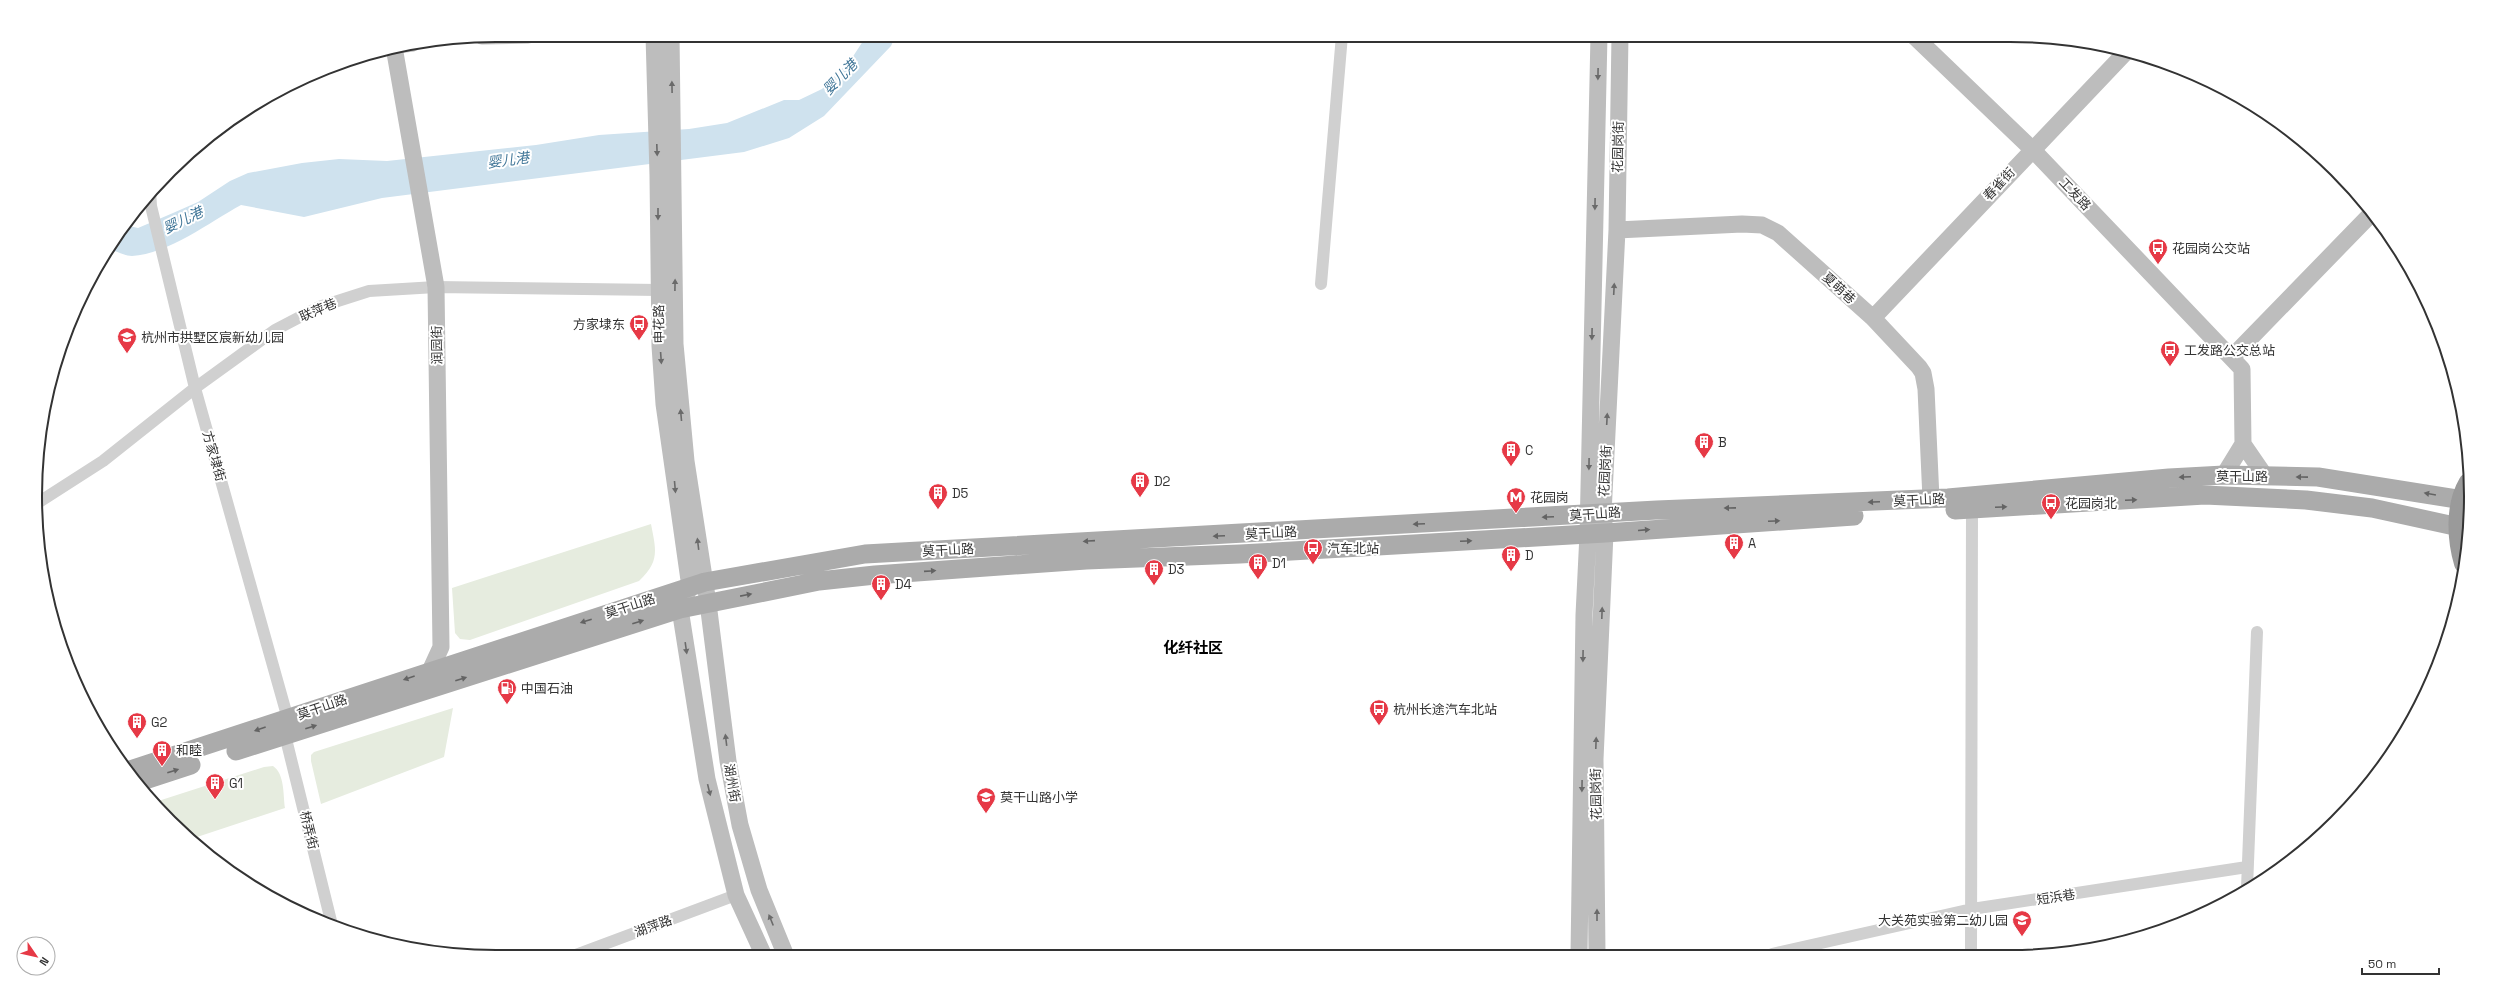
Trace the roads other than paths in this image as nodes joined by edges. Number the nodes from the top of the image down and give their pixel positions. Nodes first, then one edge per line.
1 (655, 42) edge
2 (670, 42) edge
3 (1341, 42) edge
4 (1598, 42) edge
5 (1620, 42) edge
6 (1919, 42) edge
7 (395, 53) edge
8 (2122, 56) edge
9 (664, 126) junction
10 (2032, 149) junction
11 (666, 174) junction
12 (151, 202) edge
13 (2368, 217) edge
14 (1616, 230) junction
15 (1321, 284) dead end
16 (436, 287) junction
17 (659, 290) junction
18 (1872, 318) junction
19 (2232, 357) junction
20 (195, 388) junction
21 (2243, 444) junction
22 (2224, 475) junction
23 (2265, 476) junction
24 (1931, 499) junction
25 (42, 500) edge
26 (2464, 500) edge
27 (2464, 500) edge
28 (1972, 509) junction
29 (1596, 524) junction
30 (2463, 528) edge
31 (2461, 541) edge
32 (698, 585) junction
33 (708, 603) junction
34 (680, 609) junction
35 (2257, 632) dead end
36 (441, 647) junction
37 (460, 661) junction
38 (430, 671) junction
39 (286, 727) junction
40 (134, 769) edge
41 (143, 780) edge
42 (2247, 867) junction
43 (2247, 883) edge
44 (736, 895) junction
45 (1972, 909) junction
46 (330, 918) edge
47 (589, 950) edge
48 (761, 950) edge
49 (784, 950) edge
50 (1579, 950) edge
51 (1597, 950) edge
52 (1790, 950) edge
53 (1971, 950) edge

1 - 9 street, 申花路
9 -> 2 street, 申花路
3 - 15 street
4 -> 29 street, 花园岗街
5 - 14 street, 花园岗街
6 - 10 street, 工发路
7 - 16 street, 润园街
8 - 10 street, 春雀街
9 - 11 street, 申花路
10 - 18 street, 春雀街
10 - 19 street, 工发路
11 -> 17 street, 申花路
32 -> 11 street, 申花路
12 - 20 street, 方家埭街
13 - 19 street
14 - 18 street, 夏萌巷
29 -> 14 street, 花园岗街
16 - 17 street, 联萍巷
16 - 20 street, 联萍巷
16 - 36 street, 润园街
17 -> 32 street, 申花路
18 - 24 street, 夏萌巷
19 - 21 street, 工发路
20 - 25 street, 联萍巷
20 - 39 street, 方家埭街
21 - 22 street
21 - 23 street
22 - 23 main road, 莫干山路
22 -> 24 main road, 莫干山路
26 -> 23 main road, 莫干山路
24 -> 29 main road, 莫干山路
27 - 31 highway
29 -> 28 main road, 莫干山路
28 -> 30 main road, 莫干山路
28 - 45 street
29 -> 32 main road, 莫干山路
33 -> 29 main road, 莫干山路
29 -> 50 street, 花园岗街
51 -> 29 street, 花园岗街
32 - 33 street, 申花路
32 - 34 street
32 -> 37 main road, 莫干山路
33 - 34 main road, 莫干山路
49 -> 33 street, 湖州街
39 -> 34 main road, 莫干山路
34 -> 44 street, 湖州街
35 - 42 street
36 - 37 street
36 - 38 street, 润园街
37 - 38 main road, 莫干山路
38 -> 39 main road, 莫干山路
39 -> 40 main road, 莫干山路
41 -> 39 main road, 莫干山路
39 - 46 street, 桥弄街
42 - 43 street
42 - 45 street, 短浜巷
44 - 47 street, 湖萍路
44 - 48 street, 湖州街
45 - 52 street, 短浜巷
45 - 53 street

